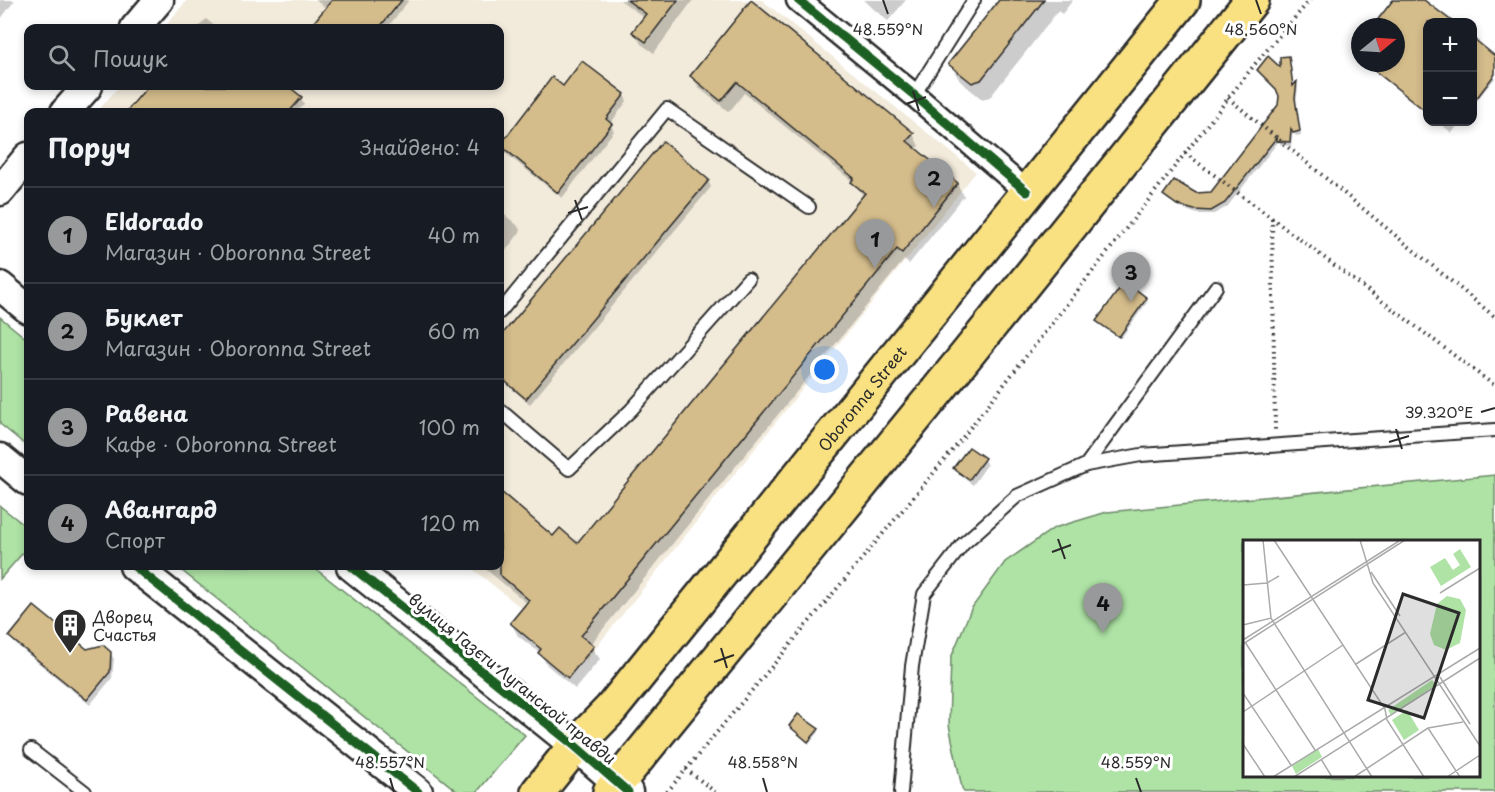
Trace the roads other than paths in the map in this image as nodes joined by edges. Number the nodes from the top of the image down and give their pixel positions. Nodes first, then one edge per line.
1 (159, 0) edge
2 (798, 0) edge
3 (974, 0) edge
4 (1183, 0) edge
5 (1252, 0) edge
6 (138, 24) edge
7 (84, 90) edge
8 (914, 95) junction
9 (69, 108) edge
10 (24, 162) edge
11 (0, 191) edge
12 (1027, 192) junction
13 (809, 207) dead end
14 (748, 279) dead end
15 (0, 286) edge
16 (1216, 287) dead end
17 (24, 306) edge
18 (504, 307) edge
19 (504, 413) edge
20 (1495, 430) edge
21 (0, 458) edge
22 (1086, 465) junction
23 (24, 478) edge
24 (139, 570) edge
25 (356, 570) edge
26 (575, 746) junction
27 (31, 750) dead end
28 (618, 789) edge
29 (902, 791) edge
30 (85, 792) edge
31 (418, 792) edge
32 (538, 792) edge

1 - 6 street
2 - 8 street
3 - 8 lane
4 - 12 main road, Oboronna Street
5 - 28 main road
7 - 9 street
8 - 12 street
10 - 11 street
12 - 26 main road, Oboronna Street
13 - 18 lane
14 - 19 lane
15 - 17 street
16 - 22 lane
20 - 22 lane
21 - 23 street
22 - 29 lane
24 - 31 street
25 - 26 street, вулиця Газєти Луганской правди
26 - 28 street, вулиця Газєти Луганской правди
26 - 32 main road, Oboronna Street
27 - 30 lane

